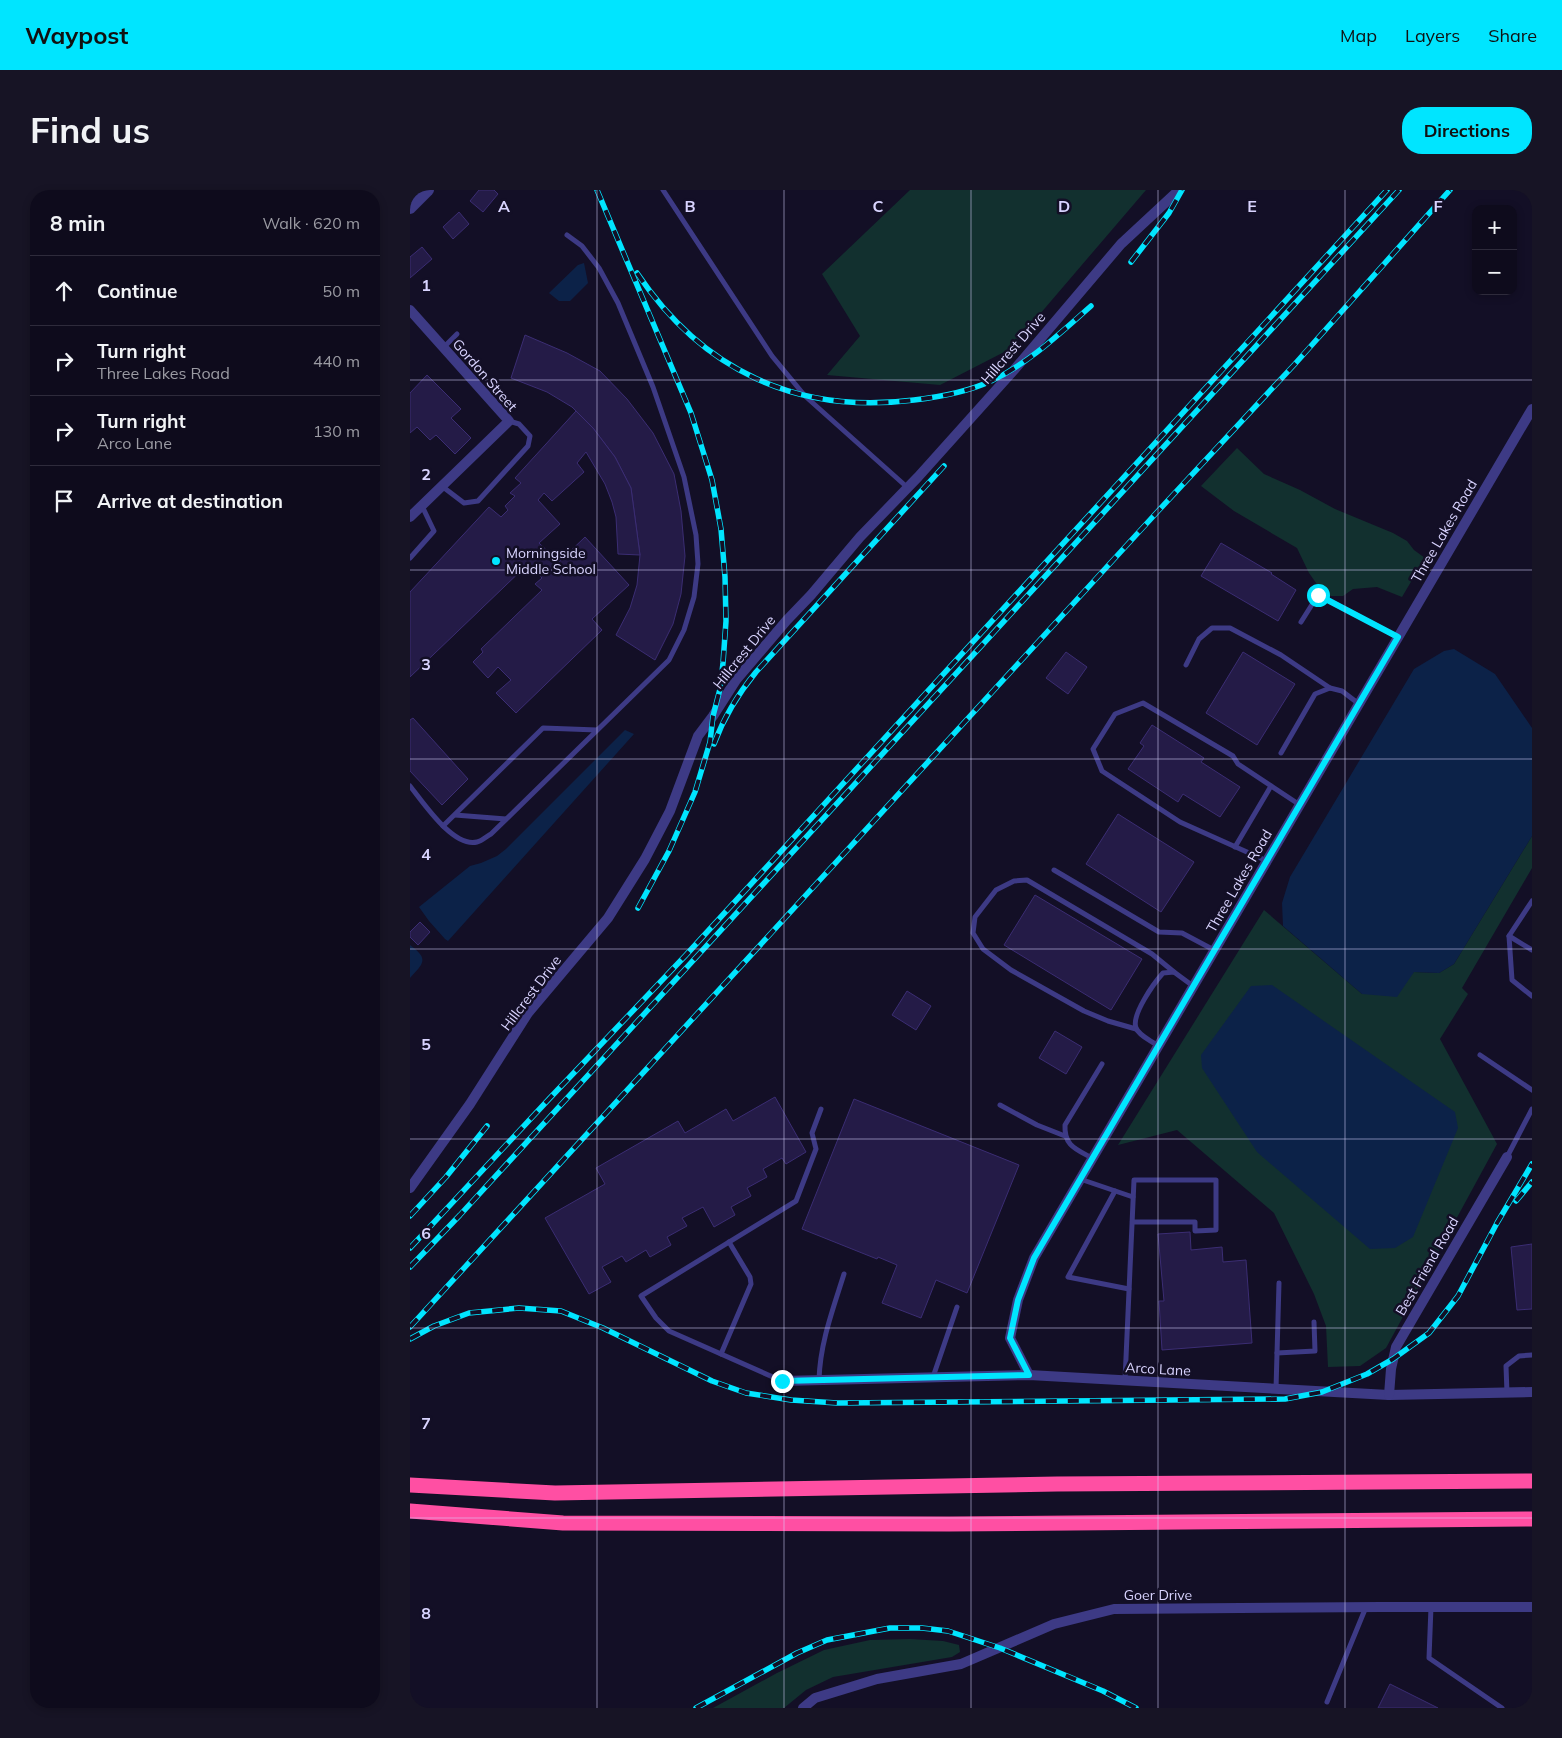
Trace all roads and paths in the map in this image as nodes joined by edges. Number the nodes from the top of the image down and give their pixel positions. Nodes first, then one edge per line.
1 (428, 190) edge
2 (663, 190) edge
3 (1179, 190) edge
4 (410, 208) edge
5 (567, 235) dead end
6 (410, 310) edge
7 (457, 334) dead end
8 (443, 347) junction
9 (1532, 409) edge
10 (509, 421) junction
11 (443, 486) junction
12 (908, 488) junction
13 (422, 506) junction
14 (411, 516) edge
15 (410, 558) edge
16 (1301, 622) dead end
17 (1398, 637) junction
18 (1186, 665) dead end
19 (1330, 688) junction
20 (1359, 704) junction
21 (597, 730) junction
22 (1281, 753) dead end
23 (410, 786) edge
24 (1271, 786) junction
25 (1300, 805) junction
26 (454, 815) junction
27 (506, 819) junction
28 (444, 826) junction
29 (1235, 847) junction
30 (1267, 861) junction
31 (1054, 870) dead end
32 (1532, 901) edge
33 (1508, 936) junction
34 (1532, 950) edge
35 (1214, 951) junction
36 (1174, 972) junction
37 (1193, 987) junction
38 (1532, 996) edge
39 (1136, 1029) junction
40 (1158, 1046) junction
41 (1480, 1055) dead end
42 (1102, 1064) dead end
43 (1532, 1090) edge
44 (1000, 1105) dead end
45 (1532, 1109) edge
46 (821, 1110) dead end
47 (1065, 1136) junction
48 (1507, 1157) joint
49 (1093, 1158) junction
50 (1080, 1179) junction
51 (410, 1188) edge
52 (1115, 1191) junction
53 (1133, 1197) junction
54 (1132, 1222) junction
55 (729, 1242) junction
56 (844, 1274) dead end
57 (1279, 1283) dead end
58 (1129, 1289) junction
59 (957, 1308) dead end
60 (1314, 1322) dead end
61 (1277, 1353) junction
62 (721, 1354) junction
63 (1532, 1355) edge
64 (1029, 1375) junction
65 (933, 1378) junction
66 (819, 1380) junction
67 (1125, 1380) junction
68 (782, 1381) joint
69 (1276, 1389) junction
70 (1532, 1392) edge
71 (1507, 1393) junction
72 (1389, 1395) junction
73 (1532, 1481) edge
74 (410, 1485) edge
75 (410, 1511) edge
76 (1532, 1518) edge
77 (1404, 1519) junction
78 (1532, 1526) edge
79 (1366, 1607) junction
80 (1432, 1607) junction
81 (1532, 1608) edge
82 (1327, 1702) dead end
83 (803, 1708) edge
84 (1502, 1708) edge

1 - 4 street
2 - 12 lane
3 - 12 street, Hillcrest Drive
5 - 21 lane
6 - 8 street, Gordon Street
7 - 8 lane
8 - 10 street, Gordon Street
9 - 17 street, Three Lakes Road
10 - 11 street, Gordon Street
10 - 11 lane
11 - 13 street, Gordon Street
12 - 51 street, Hillcrest Drive
13 - 14 street, Gordon Street
13 - 15 lane
16 - 17 lane
17 - 20 street, Three Lakes Road
18 - 19 lane
19 - 20 lane
19 - 22 lane
20 - 25 street, Three Lakes Road
21 - 26 lane
21 - 27 lane
23 - 28 lane
24 - 25 lane
24 - 29 lane
24 - 29 lane
25 - 30 street, Three Lakes Road
26 - 27 lane
26 - 28 lane
27 - 28 lane
29 - 30 lane
30 - 35 street, Three Lakes Road
31 - 35 lane
32 - 33 lane
33 - 34 lane
33 - 38 lane
35 - 37 street, Three Lakes Road
36 - 37 lane
36 - 39 lane
36 - 39 lane
37 - 40 street, Three Lakes Road
39 - 40 lane
40 - 49 street, Three Lakes Road
41 - 43 lane
42 - 47 lane
44 - 47 lane
45 - 48 lane
46 - 55 lane
47 - 49 lane
48 - 72 street, Best Friend Road
49 - 50 street, Three Lakes Road
50 - 52 lane
50 - 64 street, Three Lakes Road
52 - 53 lane
52 - 58 lane
53 - 54 lane
53 - 54 lane
54 - 58 lane
55 - 62 lane
55 - 62 lane
56 - 66 lane
57 - 61 lane
58 - 67 lane
59 - 65 lane
60 - 61 lane
61 - 69 lane
62 - 68 lane
63 - 71 lane
64 - 65 street, Arco Lane
64 - 67 street, Arco Lane
65 - 66 street, Arco Lane
66 - 68 street, Arco Lane
67 - 69 street, Arco Lane
69 - 72 street, Arco Lane
70 - 71 street, Arco Lane
71 - 72 street, Arco Lane
73 - 74 highway
75 - 77 highway
76 - 77 highway
77 - 78 highway
79 - 80 street, Goer Drive
79 - 82 lane
79 - 83 street, Goer Drive
80 - 81 street, Goer Drive
80 - 84 lane

